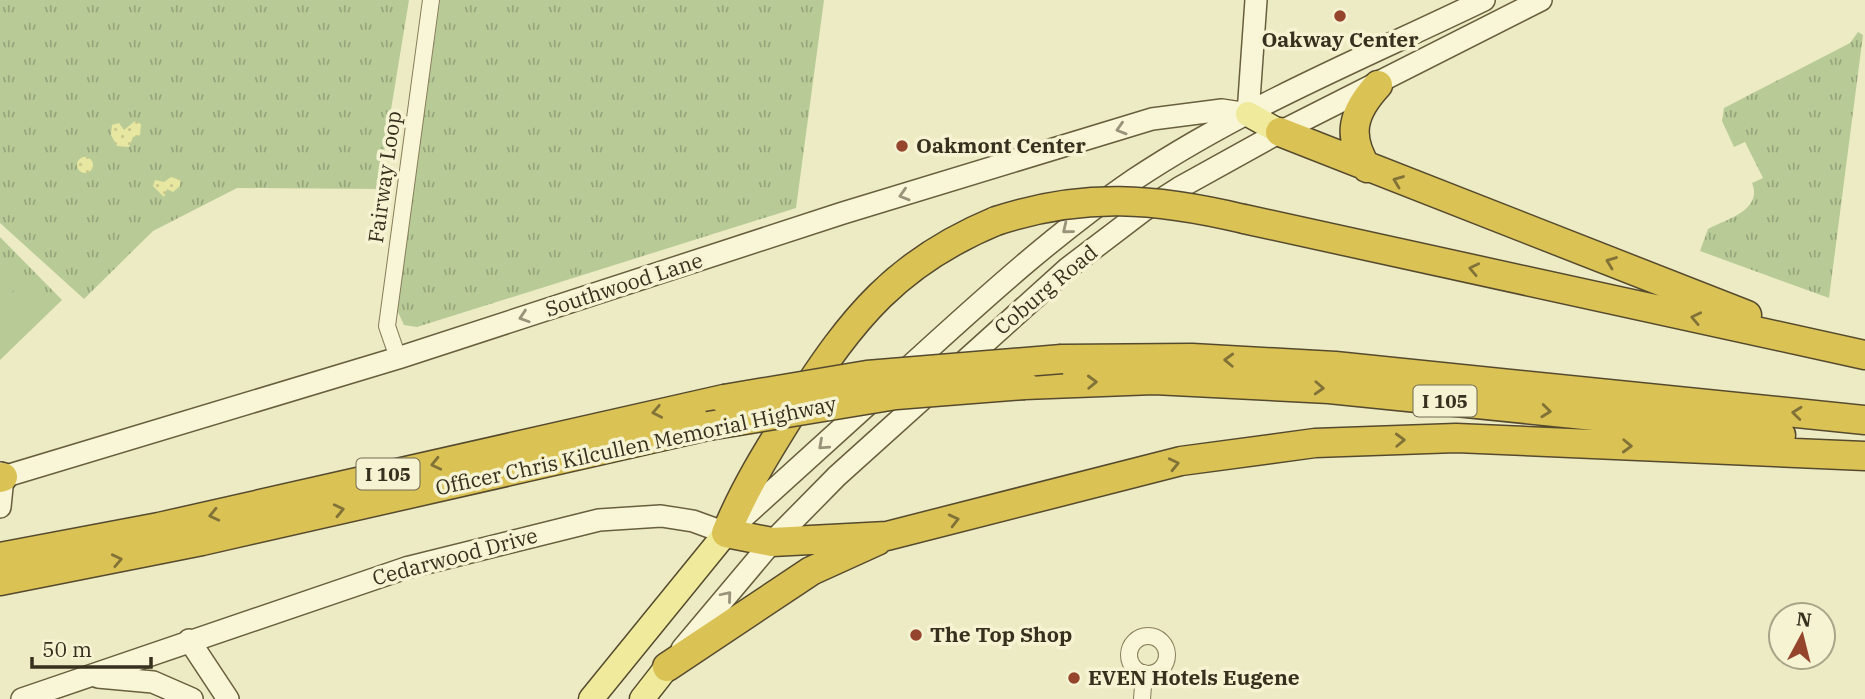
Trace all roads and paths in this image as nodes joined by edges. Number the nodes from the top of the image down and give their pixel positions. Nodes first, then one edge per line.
1 (431, 0) edge
2 (1256, 0) edge
3 (1484, 0) edge
4 (1541, 0) edge
5 (1378, 85) junction
6 (1248, 114) junction
7 (1280, 132) junction
8 (1367, 168) junction
9 (1835, 348) junction
10 (1865, 355) edge
11 (397, 358) junction
12 (1865, 420) edge
13 (1865, 443) edge
14 (1865, 456) edge
15 (1, 476) edge
16 (0, 507) edge
17 (726, 533) junction
18 (772, 542) junction
19 (848, 548) junction
20 (0, 557) edge
21 (51, 561) junction
22 (0, 581) edge
23 (189, 640) junction
24 (667, 667) junction
25 (1144, 673) dead end
26 (88, 676) junction
27 (22, 699) edge
28 (192, 699) edge
29 (229, 699) edge
30 (591, 699) edge
31 (642, 699) edge
32 (1142, 699) edge

1 - 11 street, Fairway Loop
2 - 6 main road
3 - 6 main road, Coburg Road
4 - 5 main road, Coburg Road
5 - 7 main road, Coburg Road
5 - 8 highway
6 - 7 main road
6 -> 11 main road, Southwood Lane
6 -> 17 main road, Coburg Road
7 - 8 highway
7 - 18 main road, Coburg Road
9 -> 8 highway
9 - 10 highway
9 -> 17 highway, bridge
11 - 15 main road, Southwood Lane
12 -> 21 highway, Officer Chris Kilcullen Memorial Highway / I 105, bridge
21 -> 13 highway, Officer Chris Kilcullen Memorial Highway / I 105, bridge
19 -> 14 highway
15 - 16 main road
17 - 18 highway
17 - 23 main road, Cedarwood Drive
17 - 30 main road, Coburg Road
18 - 19 highway
24 -> 18 main road, Coburg Road
19 - 24 highway
20 - 21 highway, Officer Chris Kilcullen Memorial Highway / I 105
21 - 22 highway, Officer Chris Kilcullen Memorial Highway / I 105
23 - 26 main road, Cedarwood Drive
23 - 29 main road
24 - 31 main road, Coburg Road
25 - 32 street
26 - 27 main road, Cedarwood Drive
26 - 28 main road

